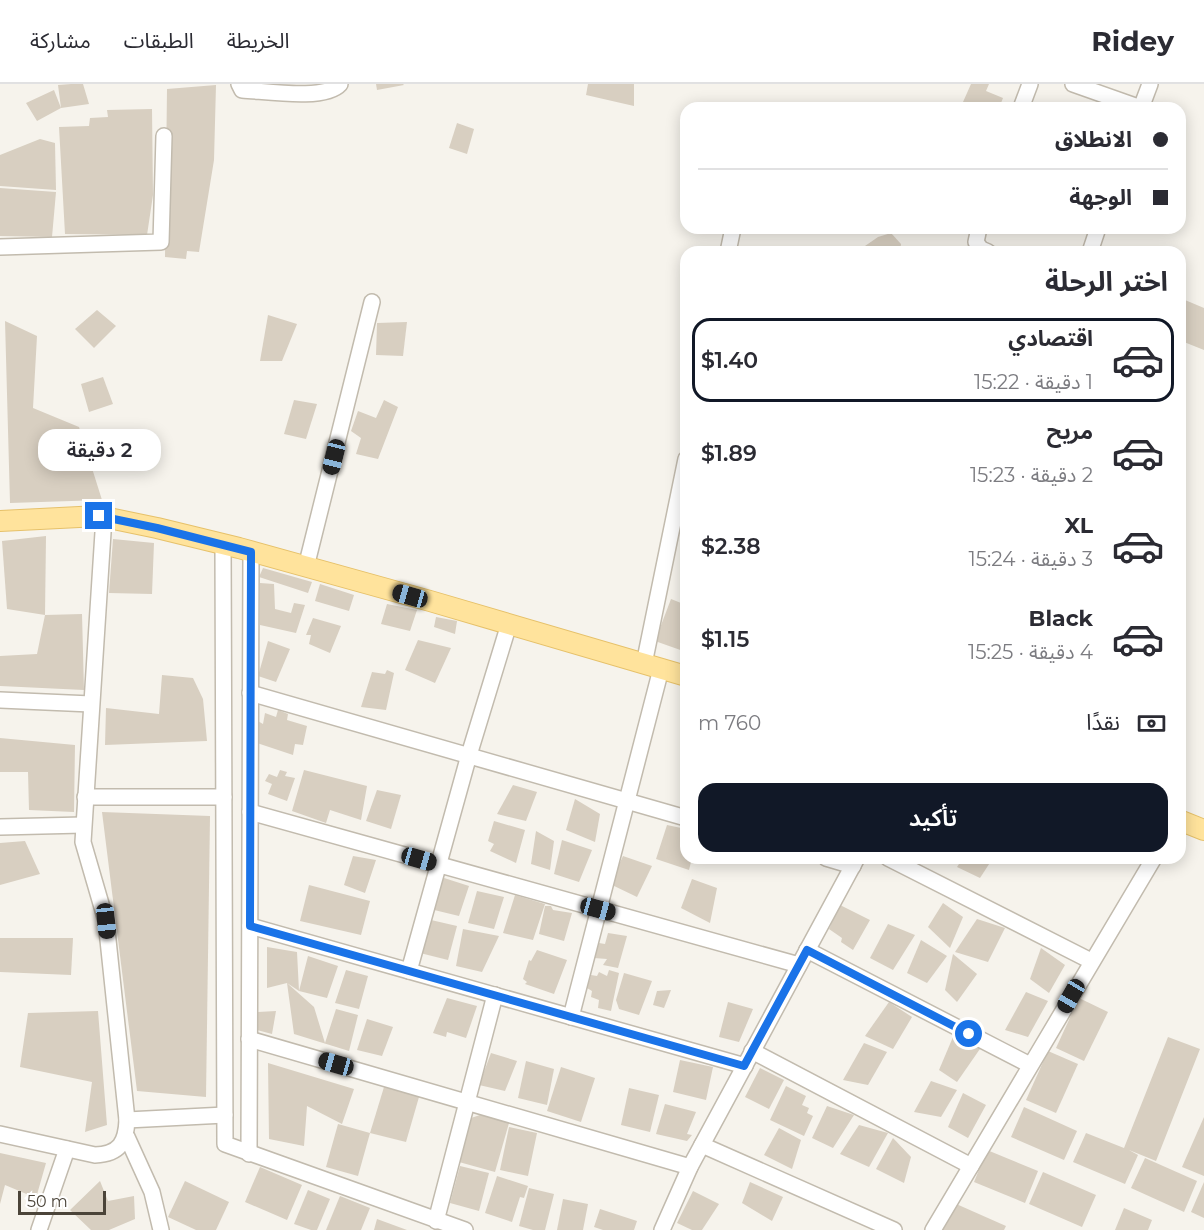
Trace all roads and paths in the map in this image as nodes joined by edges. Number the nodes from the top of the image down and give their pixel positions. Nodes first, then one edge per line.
1 (239, 84) edge
2 (340, 84) edge
3 (1030, 84) edge
4 (1073, 84) edge
5 (1150, 84) edge
6 (1023, 102) edge
7 (1124, 102) edge
8 (1143, 102) edge
9 (164, 136) dead end
10 (0, 247) edge
11 (372, 302) dead end
12 (680, 496) edge
13 (104, 517) junction
14 (0, 521) edge
15 (223, 544) junction
16 (251, 552) junction
17 (306, 567) junction
18 (509, 624) junction
19 (652, 667) junction
20 (680, 674) edge
21 (250, 693) junction
22 (0, 700) edge
23 (92, 704) junction
24 (469, 756) junction
25 (85, 797) junction
26 (224, 797) junction
27 (627, 801) junction
28 (250, 812) junction
29 (680, 816) edge
30 (1186, 823) edge
31 (83, 825) junction
32 (0, 827) edge
33 (1204, 830) edge
34 (854, 864) edge
35 (900, 864) edge
36 (1150, 864) edge
37 (440, 865) junction
38 (598, 909) junction
39 (250, 926) junction
40 (807, 950) junction
41 (1091, 961) junction
42 (799, 965) junction
43 (409, 971) junction
44 (495, 995) junction
45 (571, 1017) junction
46 (249, 1039) junction
47 (752, 1052) junction
48 (1030, 1065) junction
49 (744, 1066) junction
50 (467, 1102) junction
51 (225, 1115) junction
52 (127, 1120) junction
53 (0, 1134) edge
54 (126, 1137) junction
55 (702, 1145) junction
56 (67, 1149) junction
57 (249, 1154) junction
58 (971, 1166) junction
59 (690, 1167) junction
60 (436, 1221) junction
61 (163, 1229) edge
62 (39, 1230) edge
63 (465, 1230) edge
64 (662, 1230) edge
65 (894, 1230) edge
66 (933, 1230) edge

1 - 2 street
3 - 6 street
4 - 7 street
5 - 8 street
9 - 10 street
11 - 17 street
12 - 19 street
13 - 14 main road
13 - 15 main road
13 - 23 street
15 - 16 main road
15 - 26 street
16 - 17 main road
16 - 21 street
17 - 18 main road
18 - 19 main road
18 - 24 street
19 - 20 main road
19 - 27 street
21 - 24 street
21 - 28 street
22 - 23 street
23 - 25 street
24 - 27 street
24 - 37 street
25 - 26 street
25 - 31 street
26 - 51 street
27 - 29 street
27 - 38 street
28 - 37 street
28 - 39 street
30 - 33 main road
31 - 32 street
31 - 52 street
34 - 40 street
35 - 41 street
36 - 41 street
37 - 38 street
37 - 43 street
38 - 42 street
38 - 45 street
39 - 43 street
39 - 46 street
40 - 42 street
40 - 48 street
41 - 48 street
42 - 47 street
43 - 44 street
44 - 45 street
44 - 50 street
45 - 49 street
46 - 50 street
46 - 57 street
47 - 49 street
47 - 58 street
48 - 58 street
49 - 55 street
50 - 59 street
50 - 60 street
51 - 52 street
51 - 57 street
52 - 54 street
53 - 56 street
54 - 56 street
54 - 61 street
55 - 59 street
55 - 65 street
56 - 62 street
57 - 60 street
58 - 66 street
59 - 64 street
60 - 63 street

